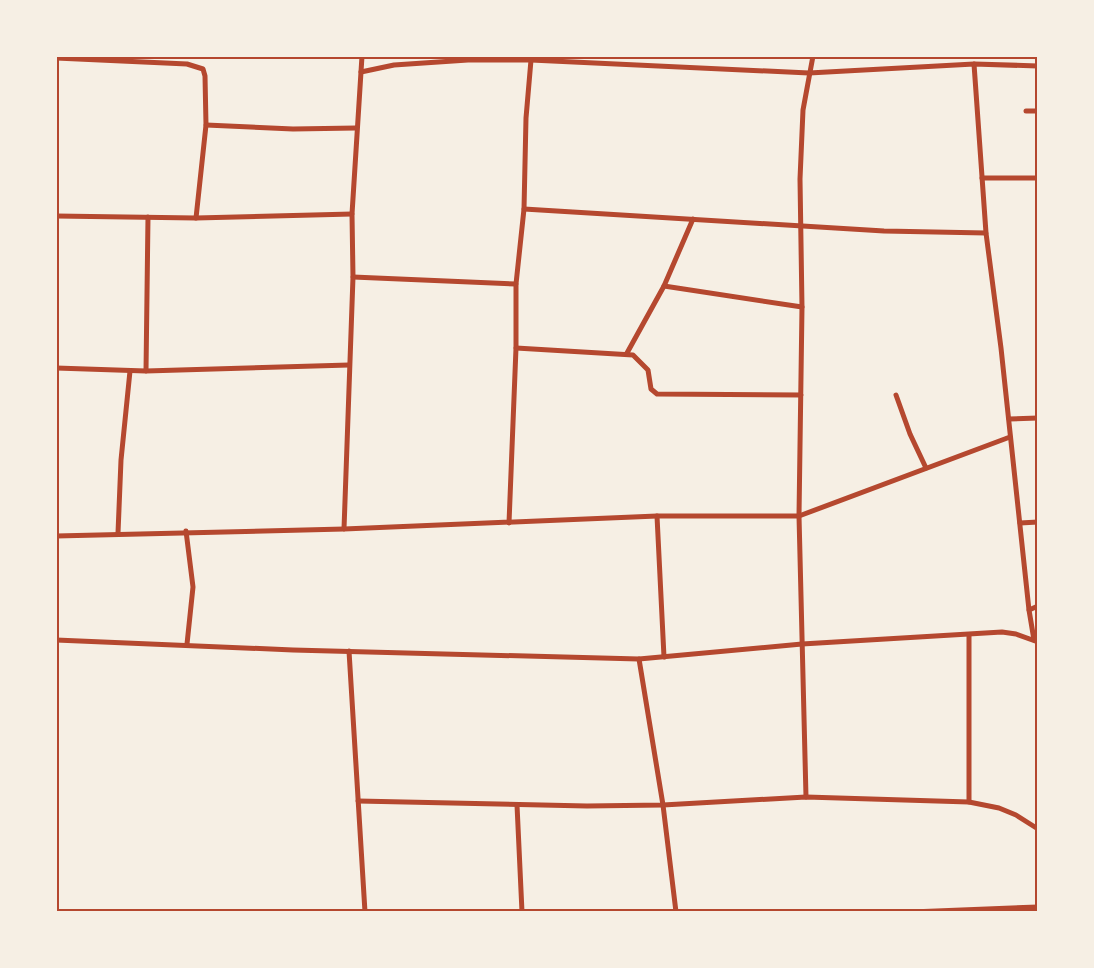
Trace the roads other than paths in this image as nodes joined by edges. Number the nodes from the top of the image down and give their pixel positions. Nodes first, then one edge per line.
1 (362, 56) edge
2 (813, 56) edge
3 (56, 58) edge
4 (456, 58) edge
5 (531, 60) junction
6 (974, 64) junction
7 (1038, 66) edge
8 (361, 72) junction
9 (809, 73) junction
10 (1026, 111) dead end
11 (1038, 111) edge
12 (206, 125) junction
13 (356, 128) junction
14 (982, 178) junction
15 (1038, 178) edge
16 (524, 209) junction
17 (352, 214) junction
18 (56, 216) edge
19 (148, 217) junction
20 (196, 218) junction
21 (693, 219) junction
22 (802, 226) junction
23 (986, 233) junction
24 (354, 277) junction
25 (516, 284) junction
26 (664, 286) junction
27 (802, 307) junction
28 (516, 348) junction
29 (627, 353) junction
30 (349, 365) junction
31 (56, 368) edge
32 (130, 371) junction
33 (146, 371) junction
34 (801, 395) junction
35 (896, 395) dead end
36 (1038, 418) edge
37 (1008, 419) junction
38 (1010, 438) junction
39 (926, 468) junction
40 (657, 516) junction
41 (799, 516) junction
42 (1038, 522) edge
43 (508, 523) junction
44 (1020, 523) junction
45 (344, 529) junction
46 (186, 531) junction
47 (118, 533) junction
48 (56, 536) edge
49 (1038, 606) edge
50 (1029, 610) junction
51 (969, 635) junction
52 (56, 640) edge
53 (1036, 641) edge
54 (187, 644) junction
55 (802, 644) junction
56 (348, 651) junction
57 (664, 657) junction
58 (639, 659) junction
59 (806, 797) junction
60 (358, 801) junction
61 (969, 802) junction
62 (517, 805) junction
63 (663, 805) junction
64 (1038, 830) edge
65 (1038, 907) edge
66 (365, 912) edge
67 (522, 912) edge
68 (676, 912) edge
69 (911, 912) edge

1 - 8 street
2 - 9 street
3 - 12 street
4 - 5 street
4 - 8 street
5 - 9 street
5 - 16 street
6 - 7 street
6 - 9 street
6 - 14 street
8 - 13 street
9 - 22 street
10 - 11 street
12 - 13 street
12 - 20 street
13 - 17 street
14 - 15 street
14 - 23 street
16 - 21 street
16 - 25 street
17 - 20 street
17 - 24 street
18 - 19 street
19 - 20 street
19 - 33 street
21 - 22 street
21 - 26 street
22 - 23 street
22 - 27 street
23 - 37 street
24 - 25 street
24 - 30 street
25 - 28 street
26 - 27 street
26 - 29 street
27 - 34 street
28 - 29 street
28 - 43 street
29 - 34 street
30 - 33 street
30 - 45 street
31 - 32 street
32 - 33 street
32 - 47 street
34 - 41 street
35 - 39 street
36 - 37 street
37 - 38 street
38 - 39 street
38 - 44 street
39 - 41 street
40 - 41 street
40 - 43 street
40 - 57 street
41 - 55 street
42 - 44 street
43 - 45 street
44 - 50 street
45 - 46 street
46 - 47 street
46 - 54 street
47 - 48 street
49 - 50 street
50 - 53 street
51 - 53 street
51 - 55 street
51 - 61 street
52 - 54 street
54 - 56 street
55 - 57 street
55 - 59 street
56 - 58 street
56 - 60 street
57 - 58 street
58 - 63 street
59 - 61 street
59 - 63 street
60 - 62 street
60 - 66 street
61 - 64 street
62 - 63 street
62 - 67 street
63 - 68 street
65 - 69 street

